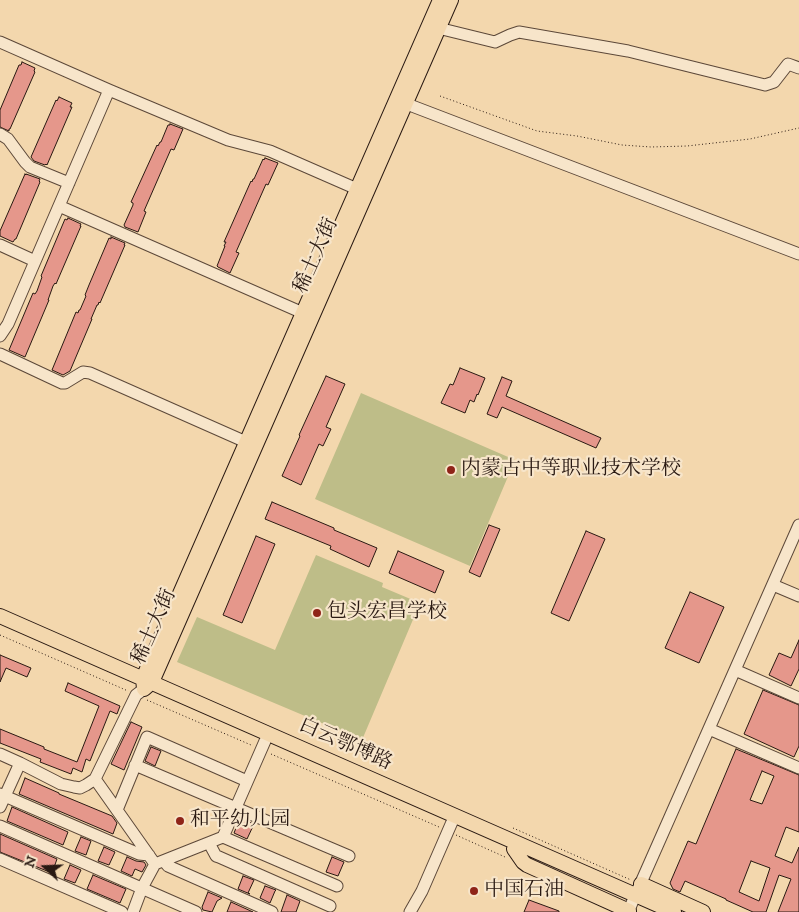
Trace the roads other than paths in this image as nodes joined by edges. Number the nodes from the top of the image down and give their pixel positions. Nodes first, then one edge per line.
1 (440, 0) edge
2 (451, 0) edge
3 (438, 28) junction
4 (0, 42) edge
5 (799, 68) edge
6 (109, 90) junction
7 (400, 102) junction
8 (0, 134) edge
9 (69, 184) junction
10 (357, 189) junction
11 (59, 206) junction
12 (0, 245) edge
13 (799, 254) edge
14 (35, 261) junction
15 (303, 313) junction
16 (0, 336) edge
17 (0, 354) edge
18 (246, 442) junction
19 (799, 524) edge
20 (773, 585) junction
21 (799, 596) edge
22 (0, 616) edge
23 (0, 626) edge
24 (735, 670) junction
25 (147, 683) junction
26 (799, 698) edge
27 (709, 729) junction
28 (265, 741) junction
29 (0, 754) edge
30 (20, 762) junction
31 (135, 765) junction
32 (799, 768) edge
33 (95, 779) junction
34 (247, 781) junction
35 (2, 799) edge
36 (235, 808) junction
37 (117, 810) junction
38 (452, 822) junction
39 (0, 826) edge
40 (223, 837) junction
41 (209, 843) junction
42 (350, 856) dead end
43 (0, 859) edge
44 (156, 860) junction
45 (337, 886) dead end
46 (142, 888) junction
47 (633, 901) edge
48 (330, 906) dead end
49 (122, 912) edge
50 (133, 912) edge
51 (196, 912) edge
52 (272, 912) edge
53 (410, 912) edge
54 (659, 912) edge
55 (674, 912) edge
56 (703, 912) edge

1 - 7 main road, 稀土大街
2 - 3 main road, 稀土大街
3 - 5 street
3 - 7 main road, 稀土大街
4 - 6 street
6 - 9 street
6 - 10 street
7 - 10 main road, 稀土大街
7 - 13 street
7 - 25 main road, 稀土大街
8 - 9 street
9 - 11 street
10 - 15 main road, 稀土大街
11 - 14 street
11 - 15 street
12 - 14 street
14 - 16 street
15 - 18 main road, 稀土大街
17 - 18 street
18 - 25 main road, 稀土大街
19 - 20 street
20 - 21 street
20 - 24 street
22 - 25 main road, 白云鄂博路
23 - 25 main road, 白云鄂博路
24 - 26 street
24 - 27 street
25 - 28 main road, 白云鄂博路
25 - 33 street
25 - 47 main road, 白云鄂博路
27 - 32 street
27 - 47 street
28 - 34 street
28 - 38 main road, 白云鄂博路
29 - 30 street
30 - 33 street
30 - 35 street
31 - 34 street
31 - 36 street
31 - 37 street
33 - 37 street
34 - 36 street
35 - 44 street
36 - 40 street
36 - 42 street
37 - 44 street
38 - 47 main road, 白云鄂博路
38 - 53 street
39 - 46 street
40 - 41 street
40 - 45 street
41 - 44 street
41 - 48 street
43 - 49 street
44 - 46 street
44 - 52 street
46 - 50 street
46 - 51 street
47 - 54 main road, 白云鄂博路
47 - 55 main road, 白云鄂博路
47 - 56 main road

